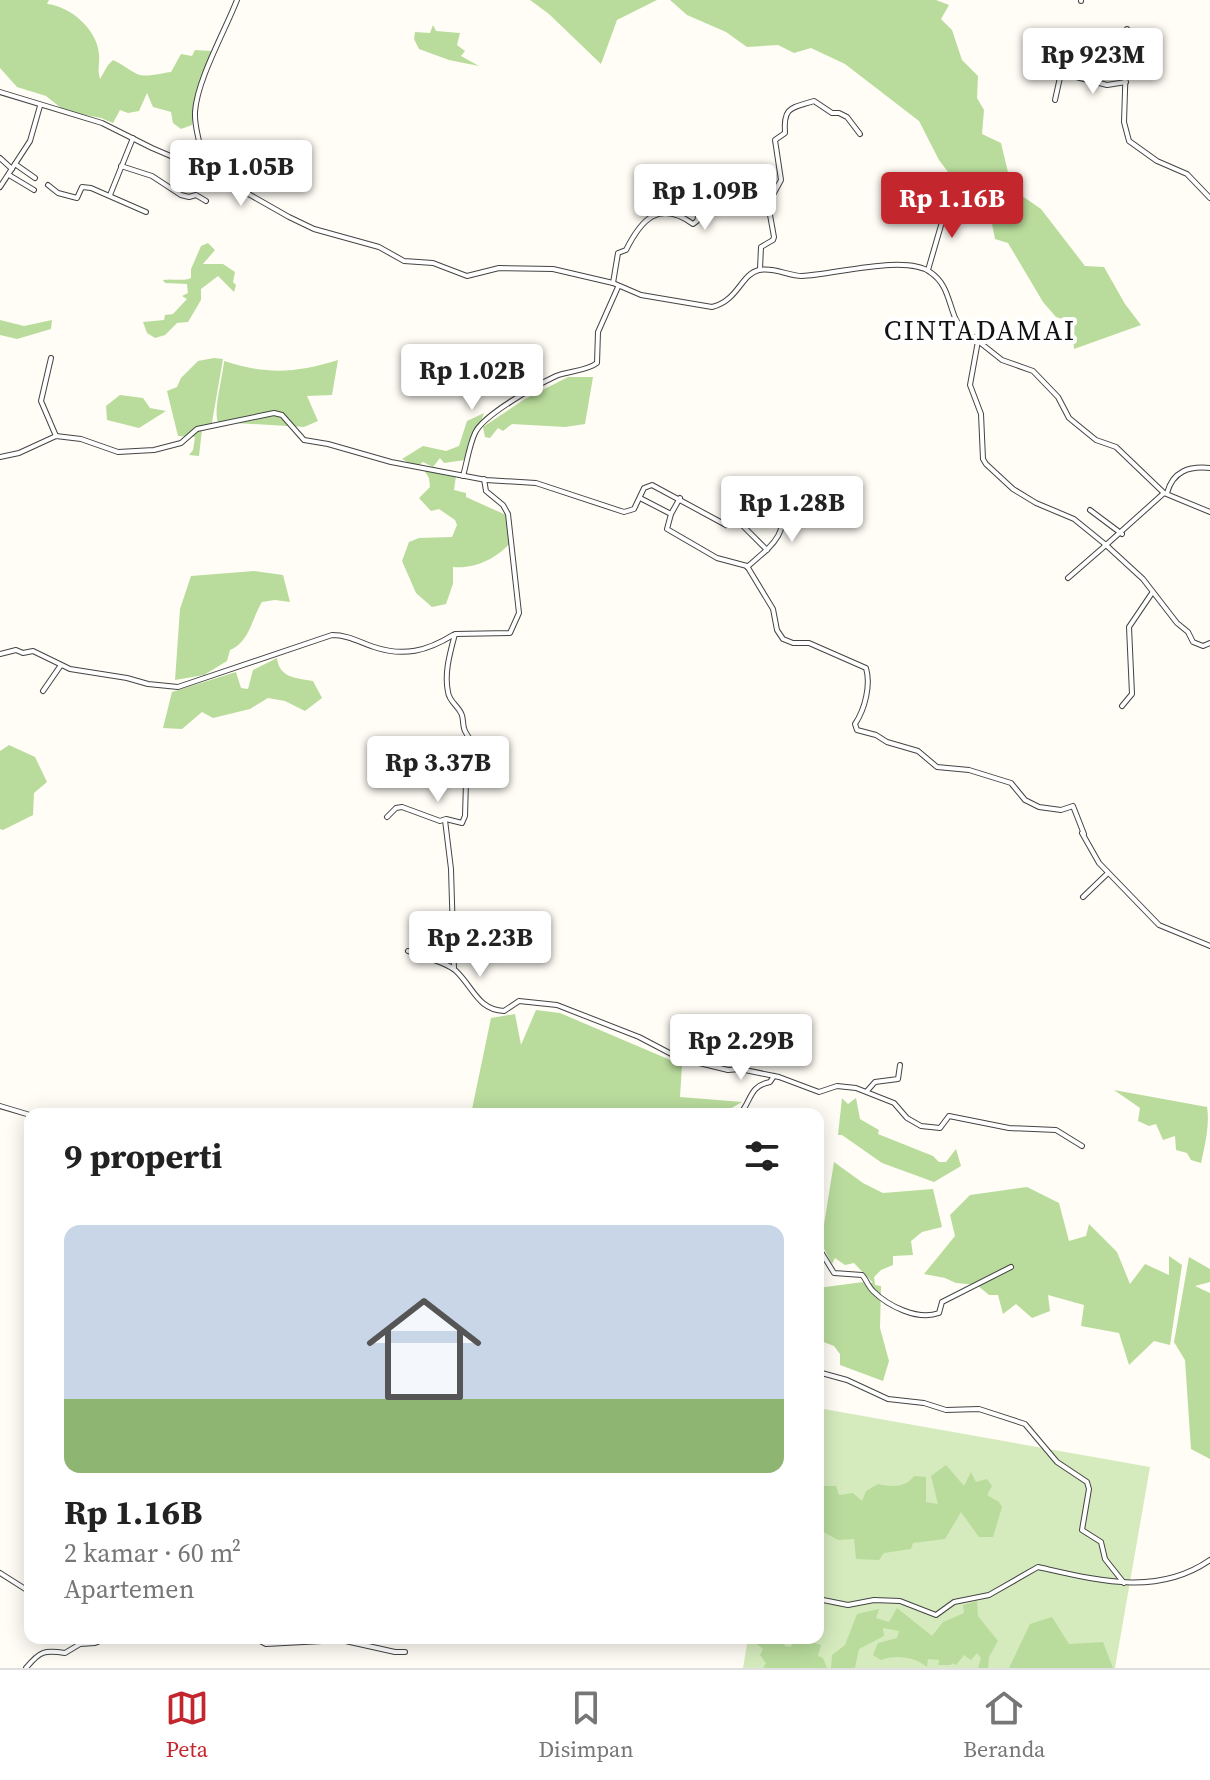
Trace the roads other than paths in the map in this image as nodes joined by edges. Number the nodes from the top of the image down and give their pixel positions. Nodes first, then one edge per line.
1 (237, 0) edge
2 (1127, 29) dead end
3 (1126, 82) junction
4 (0, 92) edge
5 (1055, 100) dead end
6 (40, 106) junction
7 (860, 134) dead end
8 (133, 138) junction
9 (0, 158) edge
10 (121, 166) junction
11 (12, 169) junction
12 (200, 169) junction
13 (35, 178) dead end
14 (48, 185) dead end
15 (0, 187) edge
16 (917, 187) dead end
17 (34, 190) dead end
18 (110, 195) junction
19 (1210, 198) edge
20 (206, 201) dead end
21 (768, 204) junction
22 (146, 212) dead end
23 (760, 270) junction
24 (928, 270) junction
25 (616, 285) junction
26 (978, 341) junction
27 (51, 358) dead end
28 (56, 436) junction
29 (0, 457) edge
30 (1210, 468) edge
31 (463, 476) junction
32 (484, 479) junction
33 (1165, 493) junction
34 (783, 497) dead end
35 (640, 498) junction
36 (680, 498) junction
37 (1090, 510) dead end
38 (1210, 512) edge
39 (671, 514) junction
40 (738, 521) dead end
41 (726, 525) dead end
42 (1122, 534) junction
43 (1106, 545) junction
44 (767, 550) junction
45 (747, 567) junction
46 (1068, 578) dead end
47 (1152, 593) junction
48 (455, 634) junction
49 (1210, 643) edge
50 (0, 654) edge
51 (61, 665) junction
52 (43, 691) dead end
53 (1122, 706) dead end
54 (387, 817) dead end
55 (445, 819) junction
56 (1108, 873) junction
57 (1083, 897) dead end
58 (1210, 946) edge
59 (408, 951) dead end
60 (454, 969) junction
61 (900, 1065) dead end
62 (774, 1076) junction
63 (867, 1092) junction
64 (0, 1106) edge
65 (743, 1108) edge
66 (24, 1113) edge
67 (1082, 1146) dead end
68 (824, 1257) edge
69 (1011, 1267) dead end
70 (824, 1374) edge
71 (1210, 1560) edge
72 (0, 1573) edge
73 (1124, 1583) junction
74 (24, 1588) edge
75 (824, 1600) edge
76 (80, 1644) edge
77 (359, 1644) edge
78 (405, 1652) dead end
79 (26, 1668) edge

1 - 12 street
2 - 3 street
3 - 5 street
3 - 19 street
4 - 6 street
6 - 8 street
6 - 11 street
7 - 21 street
8 - 10 street
8 - 12 street
9 - 11 street
10 - 18 street
10 - 20 street
11 - 13 street
11 - 15 street
11 - 17 street
12 - 25 street
14 - 18 street
16 - 24 street
18 - 22 street
21 - 23 street
21 - 25 street
23 - 24 street
23 - 25 street
24 - 26 street
25 - 31 street
26 - 33 street
26 - 43 street
27 - 28 street
28 - 29 street
28 - 31 street
30 - 33 street
31 - 32 street
32 - 35 street
32 - 48 street
33 - 38 street
33 - 42 street
34 - 44 street
35 - 36 street
35 - 39 street
36 - 39 street
36 - 41 street
37 - 42 street
39 - 45 street
40 - 44 street
42 - 43 street
43 - 46 street
43 - 47 street
44 - 45 street
45 - 56 street
47 - 49 street
47 - 53 street
48 - 51 street
48 - 55 street
50 - 51 street
51 - 52 street
54 - 55 street
55 - 60 street
56 - 57 street
56 - 58 street
59 - 60 street
60 - 62 street
61 - 63 street
62 - 63 street
62 - 65 street
63 - 67 street
64 - 66 street
68 - 69 street
70 - 73 street
71 - 73 street
72 - 74 street
73 - 75 street
76 - 79 street
77 - 78 street

